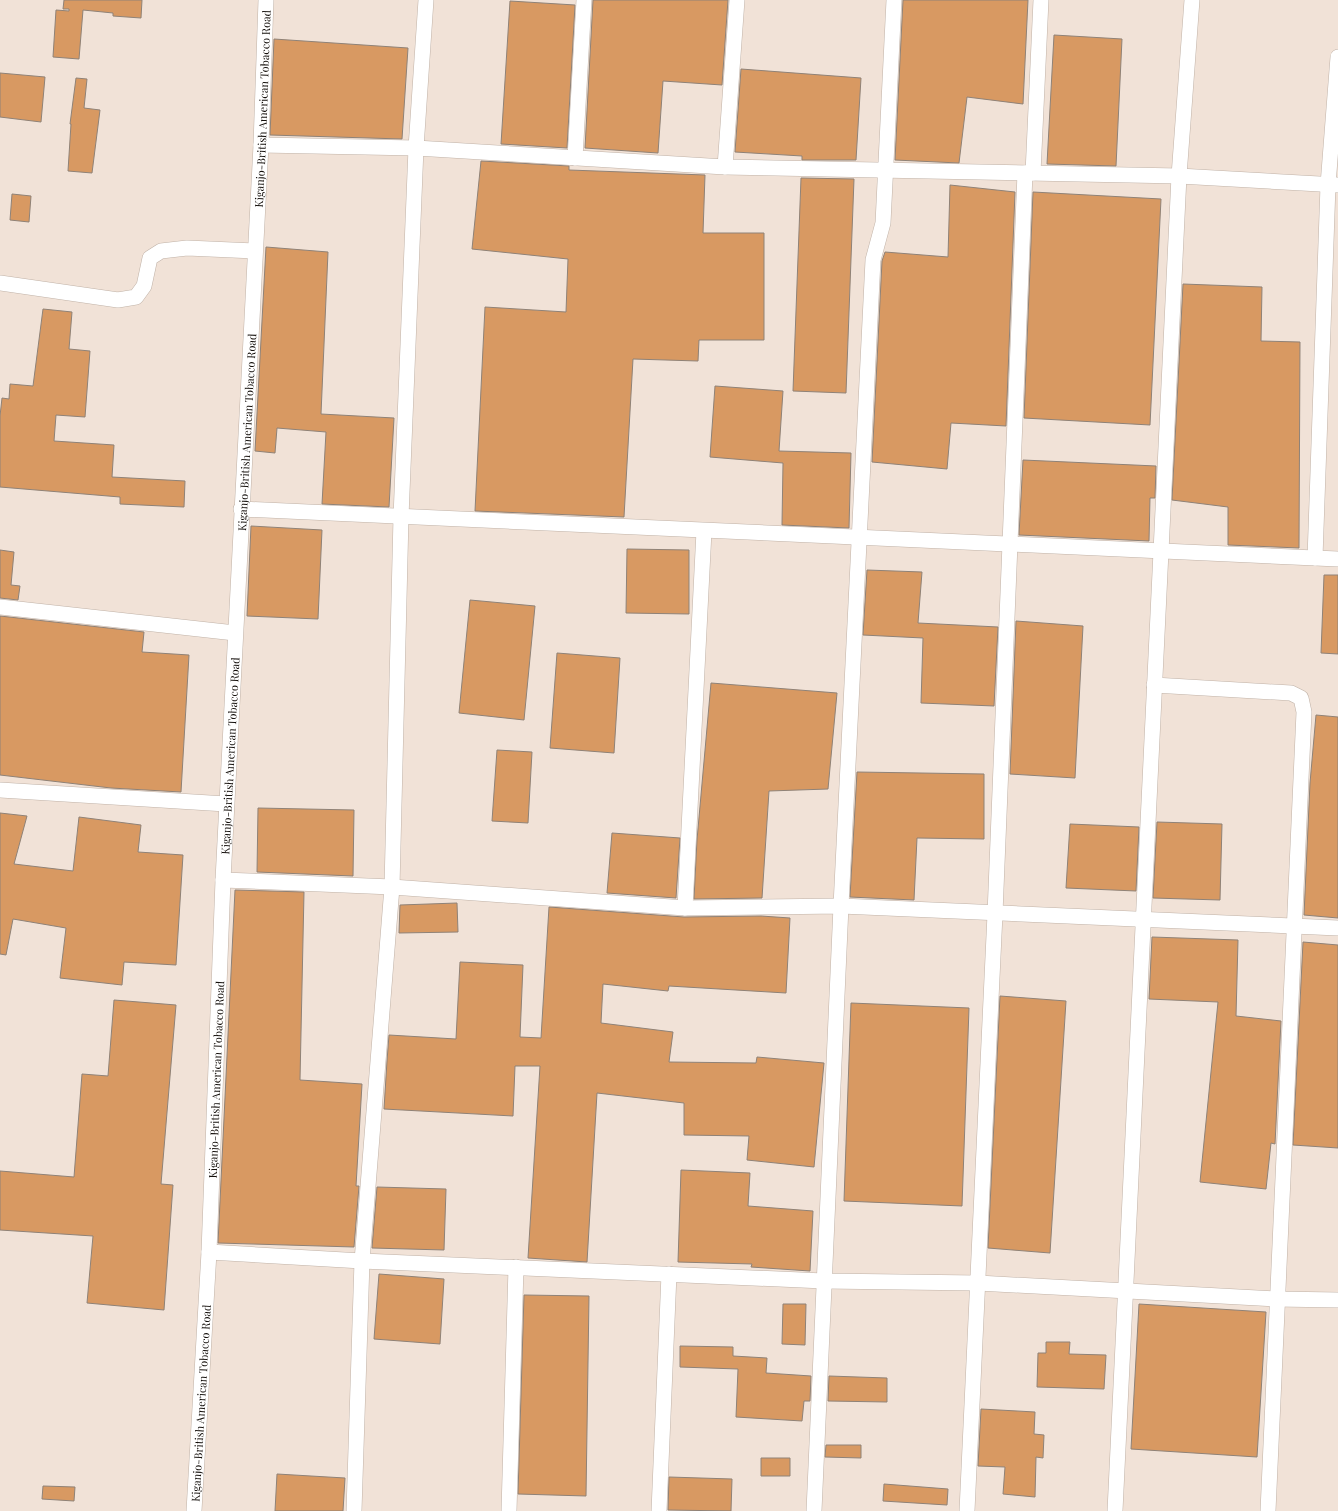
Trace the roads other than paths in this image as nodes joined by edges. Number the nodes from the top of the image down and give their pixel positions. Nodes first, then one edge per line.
1 (266, 0) edge
2 (426, 0) edge
3 (584, 0) edge
4 (737, 0) edge
5 (894, 0) edge
6 (1041, 0) edge
7 (1192, 0) edge
8 (1338, 57) edge
9 (261, 145) junction
10 (416, 148) junction
11 (575, 158) junction
12 (725, 166) junction
13 (885, 170) junction
14 (1029, 173) junction
15 (1179, 176) junction
16 (1333, 185) edge
17 (255, 251) junction
18 (0, 283) edge
19 (241, 509) junction
20 (401, 517) junction
21 (704, 531) junction
22 (858, 538) junction
23 (1009, 544) junction
24 (1161, 551) junction
25 (1315, 558) junction
26 (1338, 559) edge
27 (0, 607) edge
28 (235, 633) junction
29 (1154, 685) junction
30 (0, 790) edge
31 (226, 804) junction
32 (223, 880) junction
33 (392, 887) junction
34 (841, 906) junction
35 (685, 908) junction
36 (995, 914) junction
37 (1143, 919) junction
38 (1296, 927) junction
39 (1338, 928) edge
40 (209, 1252) junction
41 (362, 1261) junction
42 (516, 1267) junction
43 (669, 1274) junction
44 (824, 1281) junction
45 (978, 1283) junction
46 (1124, 1290) junction
47 (1276, 1299) junction
48 (1338, 1300) edge
49 (194, 1511) edge
50 (354, 1511) edge
51 (509, 1511) edge
52 (659, 1511) edge
53 (814, 1511) edge
54 (967, 1511) edge
55 (1115, 1511) edge
56 (1268, 1511) edge

1 - 9 street, Kiganjo-British American Tobacco Road
2 - 10 street
3 - 11 street
4 - 12 street
5 - 13 street
6 - 14 street
7 - 15 street
8 - 16 street
9 - 10 street
9 - 17 street, Kiganjo-British American Tobacco Road
10 - 11 street
10 - 20 street
11 - 12 street
12 - 13 street
13 - 14 street
13 - 22 street
14 - 15 street
14 - 23 street
15 - 16 street
15 - 24 street
16 - 25 street
17 - 18 street
17 - 19 street, Kiganjo-British American Tobacco Road
19 - 20 street
19 - 28 street, Kiganjo-British American Tobacco Road
20 - 21 street
20 - 33 street
21 - 22 street
21 - 35 street
22 - 23 street
22 - 34 street
23 - 24 street
23 - 36 street
24 - 25 street
24 - 29 street
25 - 26 street
27 - 28 street
28 - 31 street, Kiganjo-British American Tobacco Road
29 - 37 street
29 - 38 street
30 - 31 street
31 - 32 street, Kiganjo-British American Tobacco Road
32 - 33 street
32 - 40 street, Kiganjo-British American Tobacco Road
33 - 35 street
33 - 41 street
34 - 35 street
34 - 36 street
34 - 44 street
36 - 37 street
36 - 45 street
37 - 38 street
37 - 46 street
38 - 39 street
38 - 47 street
40 - 41 street
40 - 49 street, Kiganjo-British American Tobacco Road
41 - 42 street
41 - 50 street
42 - 43 street
42 - 51 street
43 - 44 street
43 - 52 street
44 - 45 street
44 - 53 street
45 - 46 street
45 - 54 street
46 - 47 street
46 - 55 street
47 - 48 street
47 - 56 street

